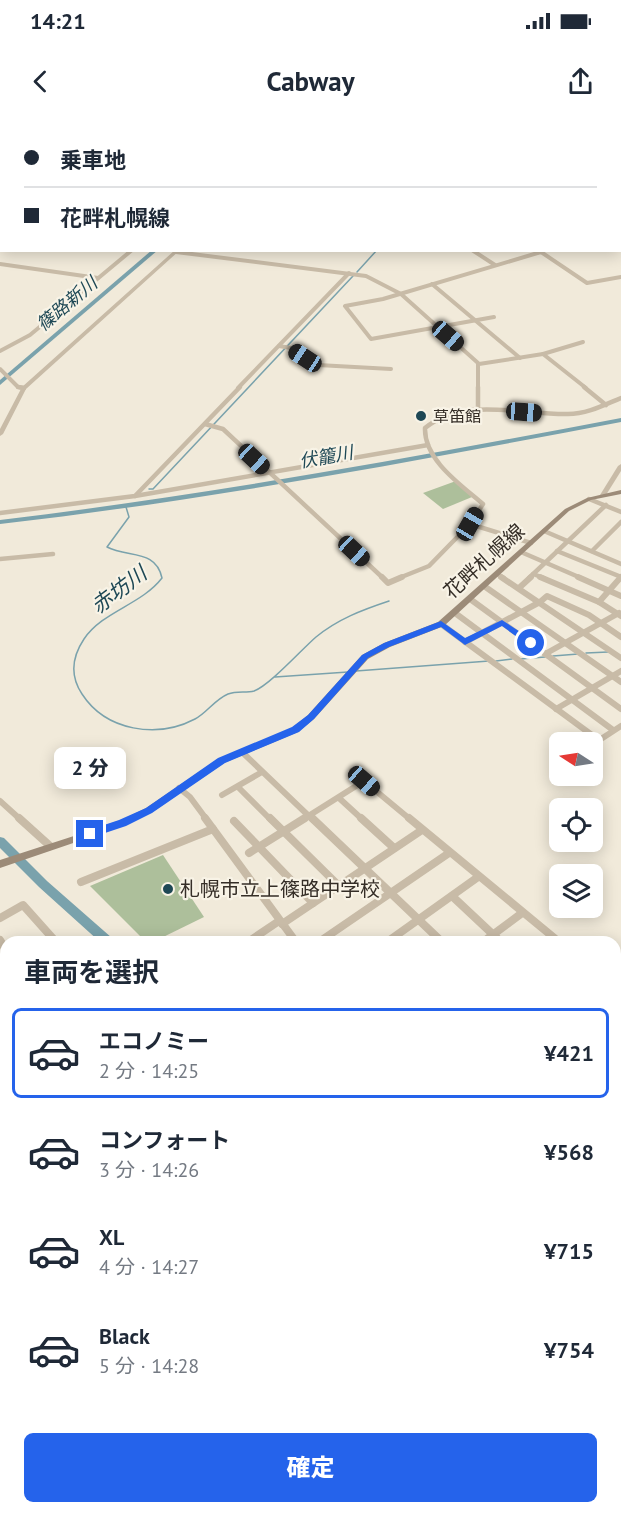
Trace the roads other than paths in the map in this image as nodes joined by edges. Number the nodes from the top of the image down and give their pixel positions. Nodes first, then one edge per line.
1 (130, 252) edge
2 (176, 252) edge
3 (185, 252) edge
4 (475, 252) edge
5 (0, 264) edge
6 (495, 265) junction
7 (350, 273) junction
8 (621, 277) edge
9 (98, 278) junction
10 (432, 284) junction
11 (401, 294) junction
12 (494, 317) dead end
13 (476, 320) junction
14 (437, 327) junction
15 (583, 342) dead end
16 (281, 346) junction
17 (0, 351) edge
18 (543, 354) junction
19 (520, 358) junction
20 (479, 364) junction
21 (0, 369) edge
22 (391, 369) dead end
23 (24, 388) junction
24 (621, 398) edge
25 (606, 405) junction
26 (478, 411) junction
27 (210, 425) junction
28 (0, 434) edge
29 (429, 447) junction
30 (621, 466) edge
31 (271, 474) junction
32 (621, 492) edge
33 (603, 495) junction
34 (135, 496) junction
35 (589, 499) junction
36 (606, 505) junction
37 (621, 512) edge
38 (0, 513) edge
39 (621, 522) edge
40 (470, 524) junction
41 (544, 531) junction
42 (567, 540) junction
43 (531, 543) junction
44 (557, 551) junction
45 (592, 551) junction
46 (521, 552) junction
47 (53, 554) dead end
48 (0, 560) edge
49 (545, 562) junction
50 (621, 564) edge
51 (533, 573) junction
52 (497, 574) junction
53 (621, 577) edge
54 (484, 586) junction
55 (519, 588) junction
56 (610, 589) junction
57 (621, 596) edge
58 (470, 599) junction
59 (540, 602) junction
60 (599, 602) junction
61 (522, 612) junction
62 (455, 613) junction
63 (620, 614) edge
64 (502, 622) junction
65 (601, 623) junction
66 (441, 624) junction
67 (483, 633) junction
68 (584, 633) junction
69 (621, 637) edge
70 (465, 642) junction
71 (566, 643) junction
72 (548, 656) junction
73 (621, 658) edge
74 (621, 671) edge
75 (613, 676) junction
76 (621, 682) edge
77 (592, 688) junction
78 (573, 700) junction
79 (556, 709) junction
80 (621, 709) edge
81 (621, 726) edge
82 (614, 730) junction
83 (242, 752) junction
84 (352, 771) dead end
85 (262, 772) junction
86 (364, 781) junction
87 (238, 787) junction
88 (179, 788) junction
89 (222, 795) dead end
90 (339, 798) junction
91 (0, 801) edge
92 (310, 816) junction
93 (234, 821) dead end
94 (213, 829) junction
95 (422, 830) junction
96 (284, 831) junction
97 (50, 846) junction
98 (259, 847) junction
99 (394, 848) junction
100 (249, 853) dead end
101 (449, 853) junction
102 (3, 863) edge
103 (364, 868) junction
104 (478, 877) junction
105 (81, 882) dead end
106 (338, 885) junction
107 (391, 893) junction
108 (452, 897) junction
109 (313, 903) junction
110 (522, 913) junction
111 (0, 918) edge
112 (419, 920) junction
113 (280, 922) junction
114 (492, 935) joint
115 (51, 936) edge
116 (258, 936) edge
117 (291, 936) edge
118 (334, 936) edge
119 (396, 936) edge
120 (436, 936) edge
121 (552, 936) edge

1 - 9 street
2 - 23 street
3 - 7 street
4 - 6 street
5 - 9 street
6 - 8 street
6 - 10 street
7 - 11 street
7 - 16 street
9 - 17 street
10 - 11 street
10 - 13 street
11 - 14 street
11 - 14 street
12 - 13 street
13 - 14 street
13 - 19 street
14 - 20 street
15 - 18 street
16 - 22 street
16 - 27 street
18 - 19 street
18 - 25 street
19 - 20 street
20 - 26 street
21 - 23 street
23 - 28 street
24 - 25 street
25 - 26 street
26 - 29 street
27 - 31 street
27 - 34 street
29 - 31 street
29 - 40 street
30 - 33 street
31 - 34 street
31 - 40 street
32 - 33 main road, 花畔札幌線
33 - 35 main road, 花畔札幌線
34 - 38 street
35 - 36 street
35 - 41 main road, 花畔札幌線
36 - 37 street
36 - 42 street
39 - 45 street
40 - 43 street
41 - 42 street
41 - 43 main road, 花畔札幌線
42 - 44 street
42 - 45 street
43 - 46 main road, 花畔札幌線
44 - 49 street
44 - 53 street
45 - 50 street
46 - 49 street
46 - 52 main road, 花畔札幌線
47 - 48 street
49 - 51 street
49 - 56 street
51 - 55 street
51 - 60 street
52 - 54 main road, 花畔札幌線
52 - 55 street
53 - 56 street
54 - 58 main road, 花畔札幌線
54 - 61 street
55 - 59 street
56 - 57 street
56 - 60 street
58 - 62 main road, 花畔札幌線
58 - 64 street
59 - 61 street
59 - 65 street
59 - 68 street
60 - 63 street
61 - 64 street
61 - 71 street
62 - 66 main road, 花畔札幌線
62 - 67 street
63 - 65 street
64 - 67 street
64 - 72 street
65 - 68 street
65 - 69 street
66 - 70 street
66 - 83 main road, 花畔札幌線
67 - 70 street
67 - 78 street
68 - 71 street
68 - 73 street
70 - 79 street
71 - 72 street
71 - 75 street
72 - 77 street
74 - 75 street
75 - 76 street
75 - 77 street
77 - 78 street
77 - 80 street
78 - 79 street
78 - 82 street
79 - 82 street
81 - 82 street
83 - 85 street
83 - 88 main road, 花畔札幌線
84 - 86 street
85 - 87 street
85 - 92 street
86 - 90 street
86 - 95 street
87 - 89 street
87 - 96 street
88 - 94 street
88 - 97 main road, 花畔札幌線
90 - 92 street
90 - 99 street
91 - 97 street
92 - 96 street
92 - 103 street
93 - 98 street
94 - 105 street
94 - 113 street
95 - 99 street
95 - 101 street
96 - 98 street
96 - 106 street
97 - 102 main road, 花畔札幌線
98 - 100 street
98 - 109 street
99 - 103 street
101 - 104 street
101 - 107 street
103 - 106 street
103 - 107 street
104 - 108 street
104 - 110 street
106 - 109 street
107 - 112 street
107 - 118 street
108 - 112 street
108 - 114 street
109 - 113 street
110 - 114 street
110 - 121 street
111 - 115 street
112 - 119 street
112 - 120 street
113 - 116 street
113 - 117 street

